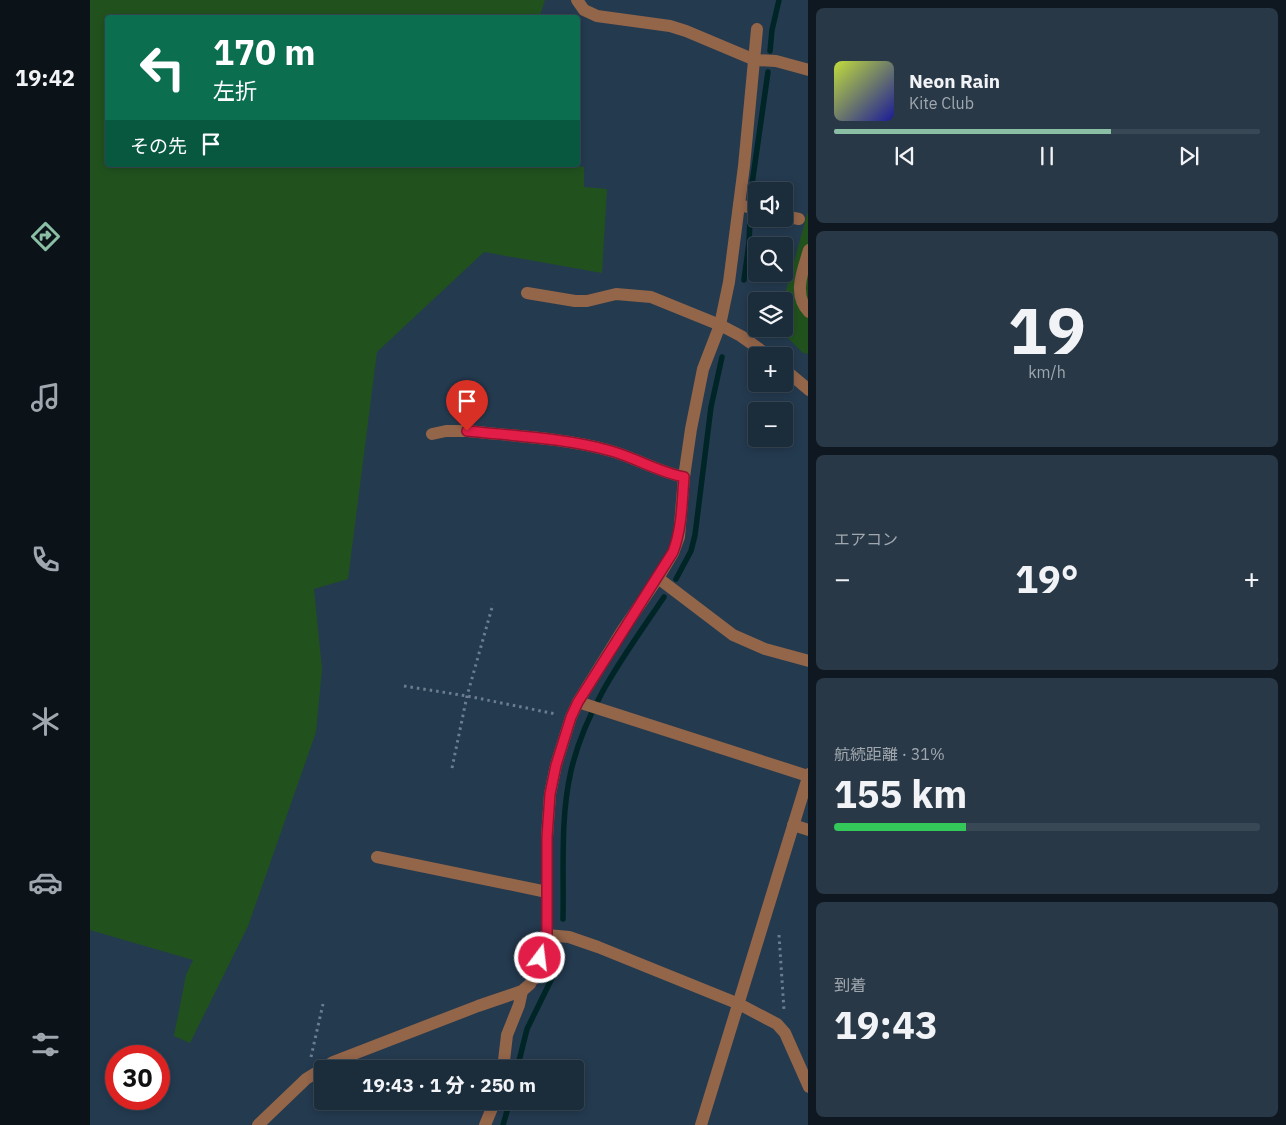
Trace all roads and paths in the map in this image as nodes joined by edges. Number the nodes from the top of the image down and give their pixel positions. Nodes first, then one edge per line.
1 (576, 0) edge
2 (757, 30) dead end
3 (754, 60) junction
4 (808, 70) edge
5 (739, 205) junction
6 (748, 207) edge
7 (793, 218) edge
8 (799, 219) dead end
9 (808, 250) edge
10 (527, 293) dead end
11 (808, 312) edge
12 (720, 325) junction
13 (756, 347) edge
14 (793, 377) edge
15 (808, 390) edge
16 (432, 434) dead end
17 (684, 477) junction
18 (658, 578) junction
19 (493, 604) dead end
20 (808, 661) edge
21 (404, 686) dead end
22 (467, 696) junction
23 (578, 702) junction
24 (571, 717) junction
25 (452, 768) dead end
26 (808, 775) edge
27 (793, 825) junction
28 (808, 830) edge
29 (377, 857) dead end
30 (547, 892) junction
31 (547, 935) junction
32 (779, 936) dead end
33 (522, 991) junction
34 (323, 1004) dead end
35 (739, 1004) junction
36 (785, 1033) junction
37 (504, 1060) edge
38 (306, 1079) junction
39 (808, 1086) edge
40 (491, 1110) edge
41 (258, 1125) edge
42 (485, 1125) edge
43 (701, 1125) edge

1 - 3 street
2 - 3 street
3 - 4 street
3 - 5 street
5 - 6 street
5 - 12 street
7 - 8 street
9 - 11 street
10 - 12 street
12 - 13 street
12 - 17 street
14 - 15 street
16 - 17 street
17 - 18 street
18 - 20 street
18 - 23 street
19 - 22 path
21 - 22 path
22 - 24 path
22 - 25 path
23 - 24 street
23 - 26 street
24 - 30 street
26 - 27 street
27 - 28 street
27 - 35 street
29 - 30 street
30 - 31 street
31 - 33 street
31 - 35 street
32 - 36 path
33 - 37 street
33 - 38 street
34 - 38 path
35 - 36 street
35 - 43 street
36 - 39 street
38 - 41 street
40 - 42 street

